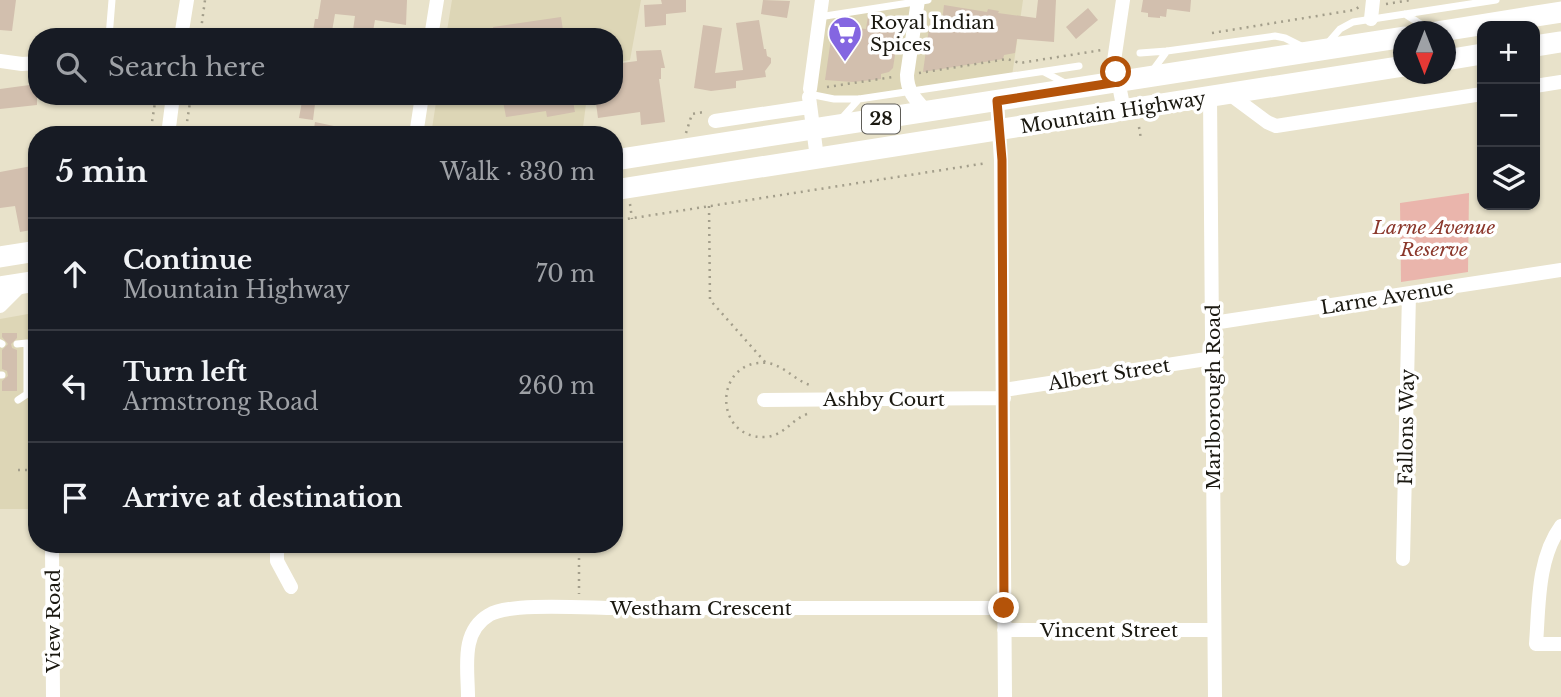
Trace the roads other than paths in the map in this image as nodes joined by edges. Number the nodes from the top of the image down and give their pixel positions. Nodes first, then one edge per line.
1 (112, 0) edge
2 (187, 0) edge
3 (437, 0) edge
4 (822, 0) edge
5 (1123, 0) edge
6 (1496, 0) edge
7 (921, 1) edge
8 (1373, 4) edge
9 (1561, 12) edge
10 (1405, 14) junction
11 (819, 17) junction
12 (1371, 19) junction
13 (1417, 21) edge
14 (109, 28) edge
15 (182, 28) edge
16 (432, 28) edge
17 (1456, 29) edge
18 (1393, 39) edge
19 (1561, 42) edge
20 (1540, 45) edge
21 (1317, 50) junction
22 (1167, 51) junction
23 (1140, 53) dead end
24 (1477, 55) edge
25 (1456, 58) edge
26 (0, 61) edge
27 (28, 64) edge
28 (1079, 66) dead end
29 (1393, 68) edge
30 (1043, 71) junction
31 (1147, 77) junction
32 (1118, 82) junction
33 (1561, 82) edge
34 (1540, 85) edge
35 (1076, 89) junction
36 (909, 91) junction
37 (812, 94) junction
38 (1219, 95) junction
39 (1477, 95) edge
40 (859, 99) junction
41 (997, 101) junction
42 (172, 105) edge
43 (421, 105) edge
44 (1124, 110) junction
45 (927, 112) junction
46 (715, 121) dead end
47 (169, 126) edge
48 (417, 126) edge
49 (834, 126) junction
50 (812, 130) junction
51 (1001, 131) junction
52 (817, 158) junction
53 (623, 159) edge
54 (623, 193) edge
55 (28, 252) edge
56 (0, 257) edge
57 (1561, 270) edge
58 (28, 282) edge
59 (28, 284) edge
60 (0, 287) edge
61 (1409, 294) junction
62 (0, 306) edge
63 (1213, 323) junction
64 (17, 344) dead end
65 (1213, 358) junction
66 (17, 375) dead end
67 (27, 375) junction
68 (1004, 394) junction
69 (18, 400) dead end
70 (764, 400) dead end
71 (1561, 526) edge
72 (52, 553) edge
73 (277, 553) edge
74 (1403, 559) dead end
75 (291, 587) dead end
76 (1004, 608) junction
77 (1004, 630) junction
78 (1214, 630) junction
79 (1561, 644) edge
80 (53, 697) edge
81 (468, 697) edge
82 (1005, 697) edge
83 (1215, 697) edge

1 - 14 lane
2 - 15 street
3 - 16 street
4 - 11 street
5 - 32 street
6 - 10 lane
7 - 11 lane
7 - 36 street
8 - 12 street
9 - 17 main road
10 - 12 lane
10 - 13 lane
11 - 37 street
12 - 21 lane
18 - 21 main road, Mountain Highway / 28
19 - 20 main road
21 - 22 lane
21 - 31 main road, Mountain Highway / 28
22 - 23 lane
22 - 31 lane
24 - 25 main road
26 - 27 street
28 - 30 lane
29 - 38 main road, Mountain Highway / 28
30 - 35 lane
30 - 36 lane
31 - 32 main road, Mountain Highway / 28
32 - 35 main road, Mountain Highway / 28
32 - 44 street
33 - 34 street
35 - 41 main road, Mountain Highway / 28
36 - 40 lane
36 - 45 street
37 - 40 lane
37 - 46 street
37 - 50 street
38 - 39 street
38 - 44 main road, Mountain Highway / 28
38 - 63 street, Marlborough Road
40 - 49 lane
41 - 45 main road, Mountain Highway / 28
41 - 51 street
42 - 47 street
43 - 48 street
44 - 51 main road, Mountain Highway / 28
45 - 49 main road, Mountain Highway / 28
49 - 50 main road, Mountain Highway / 28
50 - 52 street
50 - 53 main road, Mountain Highway / 28
51 - 52 main road, Mountain Highway / 28
51 - 68 street
52 - 54 main road, Mountain Highway / 28
55 - 56 main road
57 - 61 street, Larne Avenue
58 - 60 main road
59 - 62 street
61 - 63 street, Larne Avenue
61 - 74 street, Fallons Way
63 - 65 street, Marlborough Road
64 - 67 lane
65 - 68 street, Albert Street
65 - 78 street, Marlborough Road
66 - 67 lane
67 - 69 lane
68 - 70 street, Ashby Court
68 - 76 street
71 - 79 street
72 - 80 street, View Road
73 - 75 street
76 - 77 street
76 - 81 street, Westham Crescent
77 - 78 street, Vincent Street
77 - 82 street
78 - 83 street, Marlborough Road

